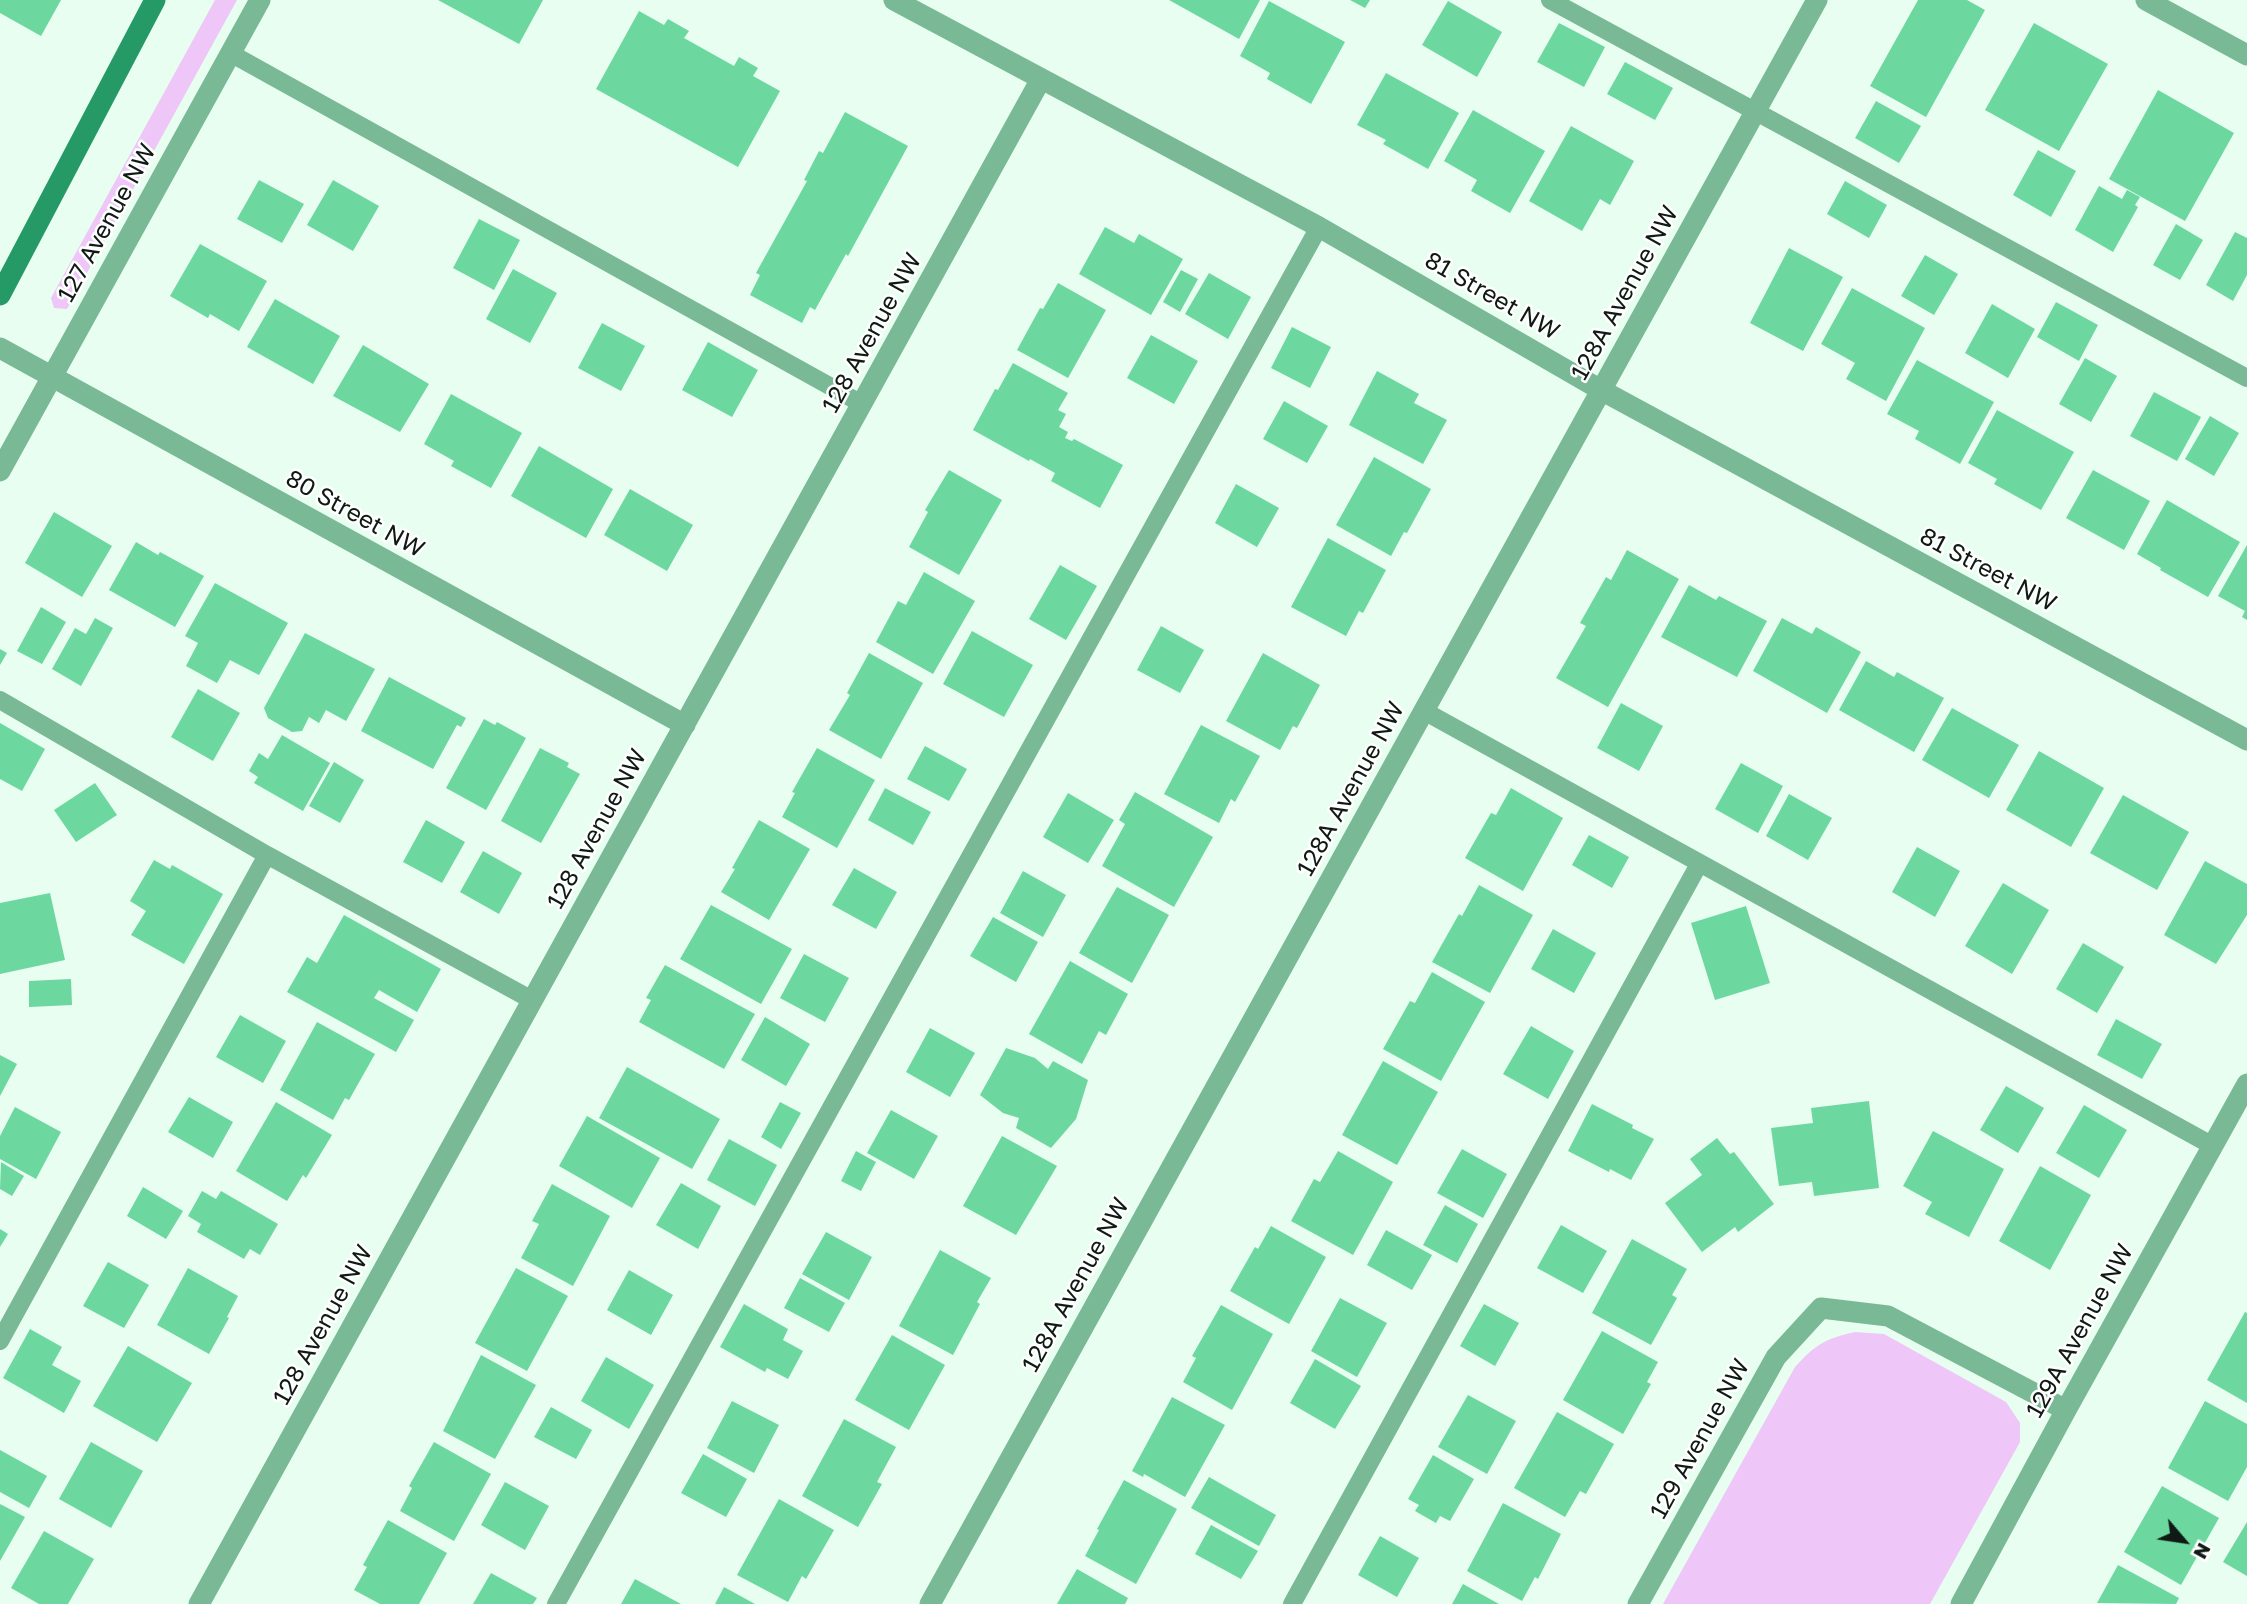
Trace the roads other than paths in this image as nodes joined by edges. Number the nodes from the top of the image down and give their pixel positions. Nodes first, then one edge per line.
1 (155, 0) edge
2 (260, 0) edge
3 (894, 0) edge
4 (1550, 0) edge
5 (1818, 0) edge
6 (2146, 0) edge
7 (230, 53) junction
8 (2247, 55) edge
9 (1041, 79) junction
10 (1756, 113) junction
11 (1319, 227) junction
12 (0, 295) edge
13 (0, 348) edge
14 (52, 377) junction
15 (2247, 377) edge
16 (1601, 390) junction
17 (862, 404) junction
18 (0, 471) edge
19 (0, 700) edge
20 (1424, 711) junction
21 (685, 725) junction
22 (2247, 740) edge
23 (267, 855) junction
24 (1699, 864) junction
25 (532, 1000) junction
26 (2247, 1084) edge
27 (2213, 1146) junction
28 (0, 1341) edge
29 (2066, 1410) junction
30 (199, 1604) edge
31 (556, 1604) edge
32 (930, 1604) edge
33 (1292, 1604) edge
34 (1638, 1604) edge
35 (1961, 1604) edge

1 - 12 street
2 - 7 street, 127 Avenue NW
3 - 9 street, 81 Street NW
4 - 10 lane
5 - 10 street, 128A Avenue NW
6 - 8 street
7 - 14 street, 127 Avenue NW
7 - 17 lane
9 - 11 street, 81 Street NW
9 - 17 street, 128 Avenue NW
10 - 15 lane
10 - 16 street, 128A Avenue NW
11 - 16 street, 81 Street NW
11 - 31 lane
13 - 14 street, 80 Street NW
14 - 18 street, 127 Avenue NW
14 - 21 street, 80 Street NW
16 - 20 street, 128A Avenue NW
16 - 22 street, 81 Street NW
17 - 21 street, 128 Avenue NW
19 - 23 lane
20 - 24 lane
20 - 32 street, 128A Avenue NW
21 - 25 street, 128 Avenue NW
23 - 25 lane
23 - 28 lane
24 - 27 lane
24 - 33 lane
25 - 30 street, 128 Avenue NW
26 - 27 street, 129A Avenue NW
27 - 29 street, 129A Avenue NW
29 - 34 street, 129 Avenue NW
29 - 35 street, 129A Avenue NW

